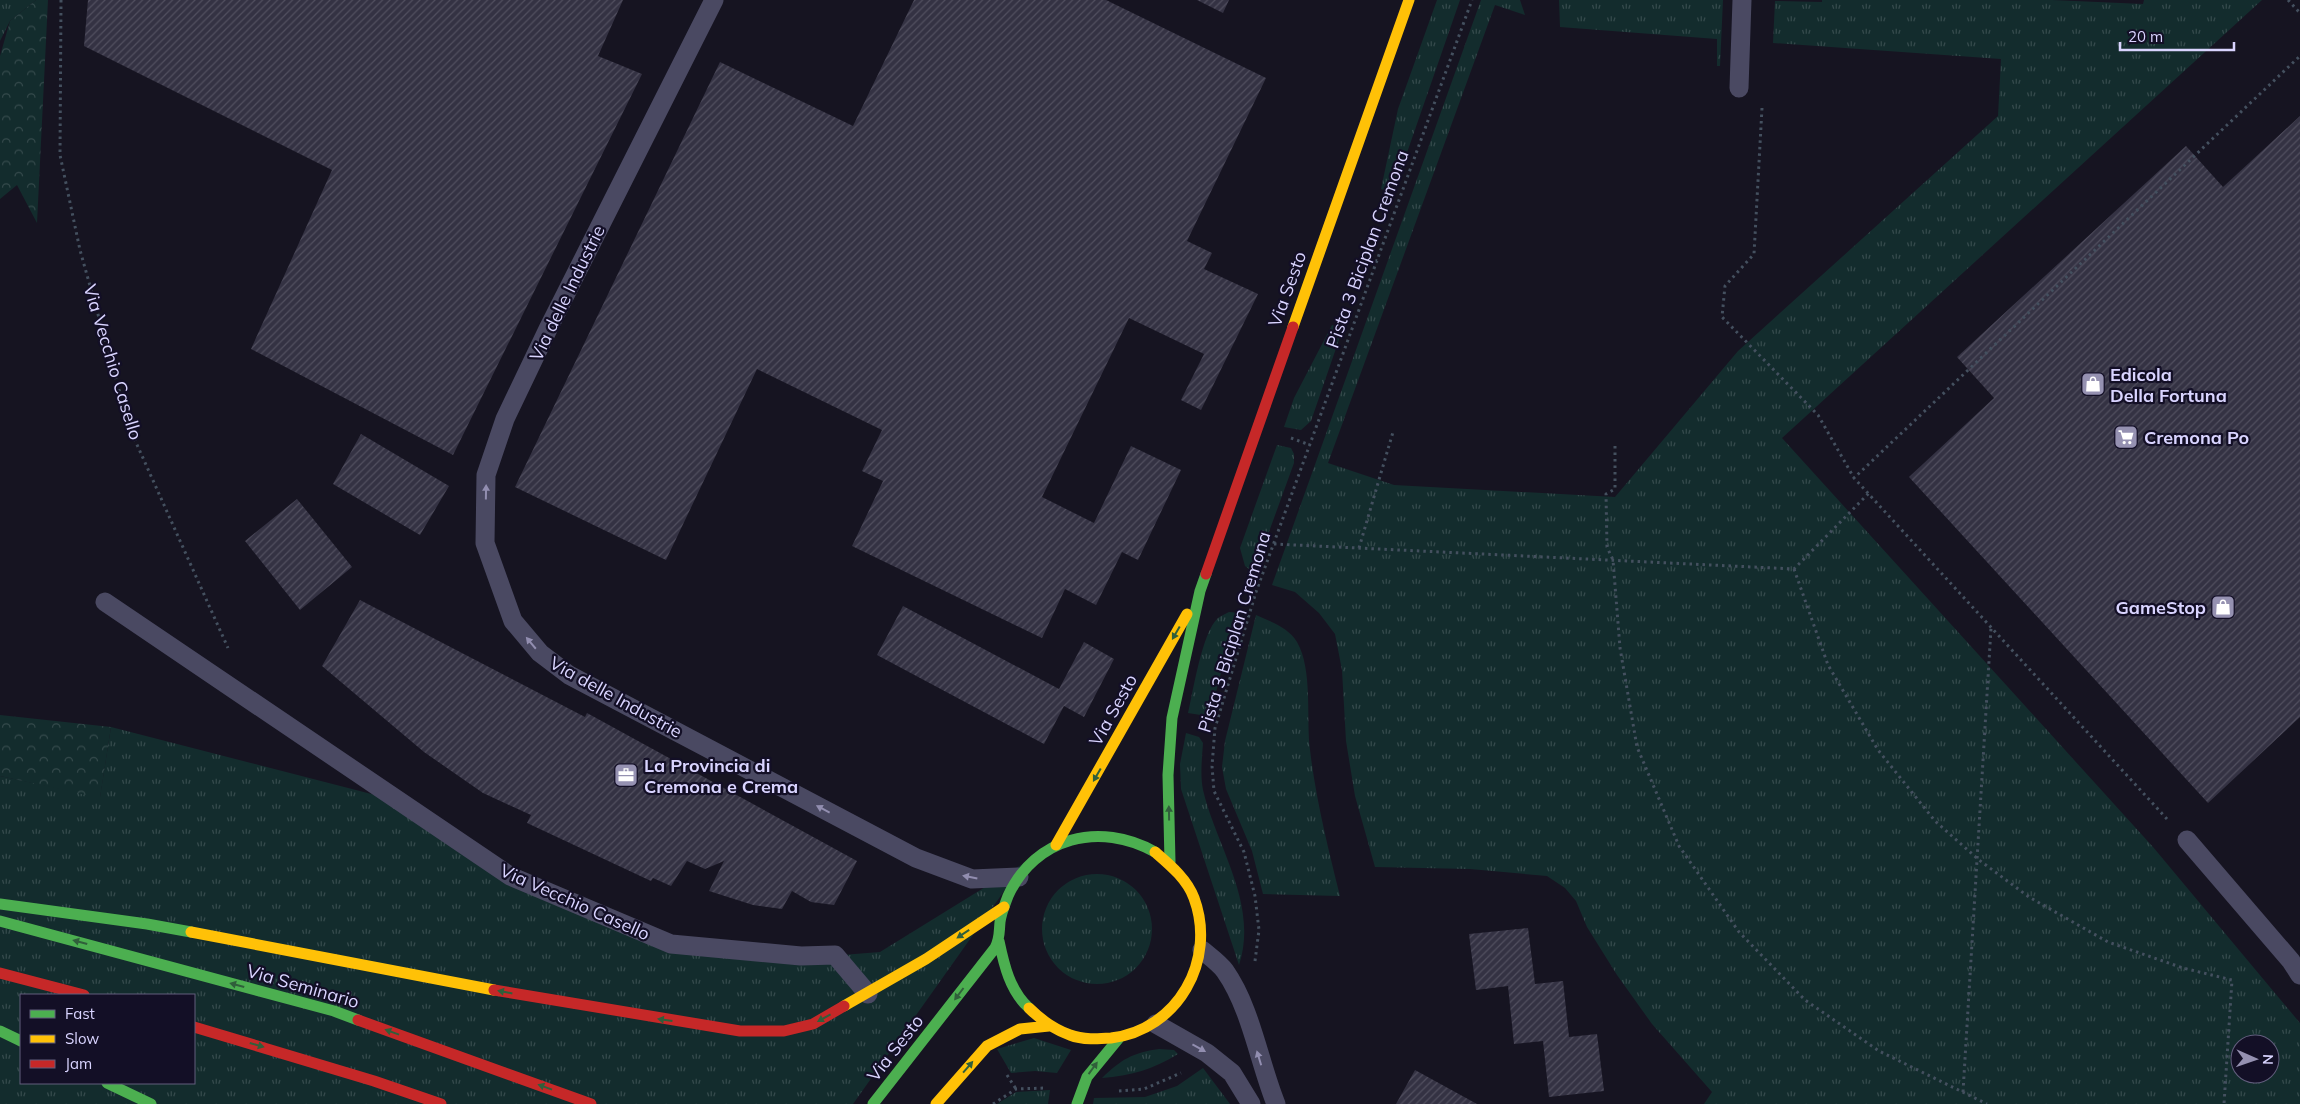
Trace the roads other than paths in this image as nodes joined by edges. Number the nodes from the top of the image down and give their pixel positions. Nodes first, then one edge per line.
1 (714, 0) edge
2 (1409, 0) edge
3 (1742, 0) edge
4 (1739, 88) dead end
5 (1200, 591) junction
6 (105, 602) dead end
7 (2187, 840) road end
8 (1056, 845) junction
9 (1170, 862) junction
10 (1019, 877) junction
11 (0, 904) edge
12 (1004, 907) junction
13 (0, 921) edge
14 (999, 941) junction
15 (1202, 950) junction
16 (0, 973) edge
17 (2300, 975) edge
18 (80, 994) edge
19 (868, 994) junction
20 (1156, 1024) junction
21 (1049, 1026) junction
22 (195, 1027) edge
23 (0, 1031) edge
24 (1119, 1038) junction
25 (20, 1041) edge
26 (109, 1084) edge
27 (151, 1104) edge
28 (441, 1104) edge
29 (591, 1104) edge
30 (873, 1104) edge
31 (936, 1104) edge
32 (1077, 1104) edge
33 (1251, 1104) edge
34 (1276, 1104) edge

10 -> 1 lane, Via delle Industrie
2 - 5 street, Via Sesto
3 - 4 lane
5 -> 8 street, Via Sesto
9 -> 5 street, Via Sesto
6 - 19 lane, Via Vecchio Casello
7 - 17 lane
8 - 9 street, Via Sesto
8 - 10 street, Via Sesto
9 - 15 street, Via Sesto
10 - 12 street, Via Sesto
19 -> 11 street
12 - 14 street, Via Sesto
12 -> 19 street
29 -> 13 street, Via Seminario
14 - 21 street, Via Sesto
14 -> 30 street, Via Sesto
15 - 20 street, Via Sesto
34 -> 15 lane
16 - 18 street
20 - 24 street, Via Sesto
20 -> 33 lane
21 - 24 street, Via Sesto
31 -> 21 street
22 -> 28 street
23 - 25 street
32 -> 24 street
26 - 27 street

